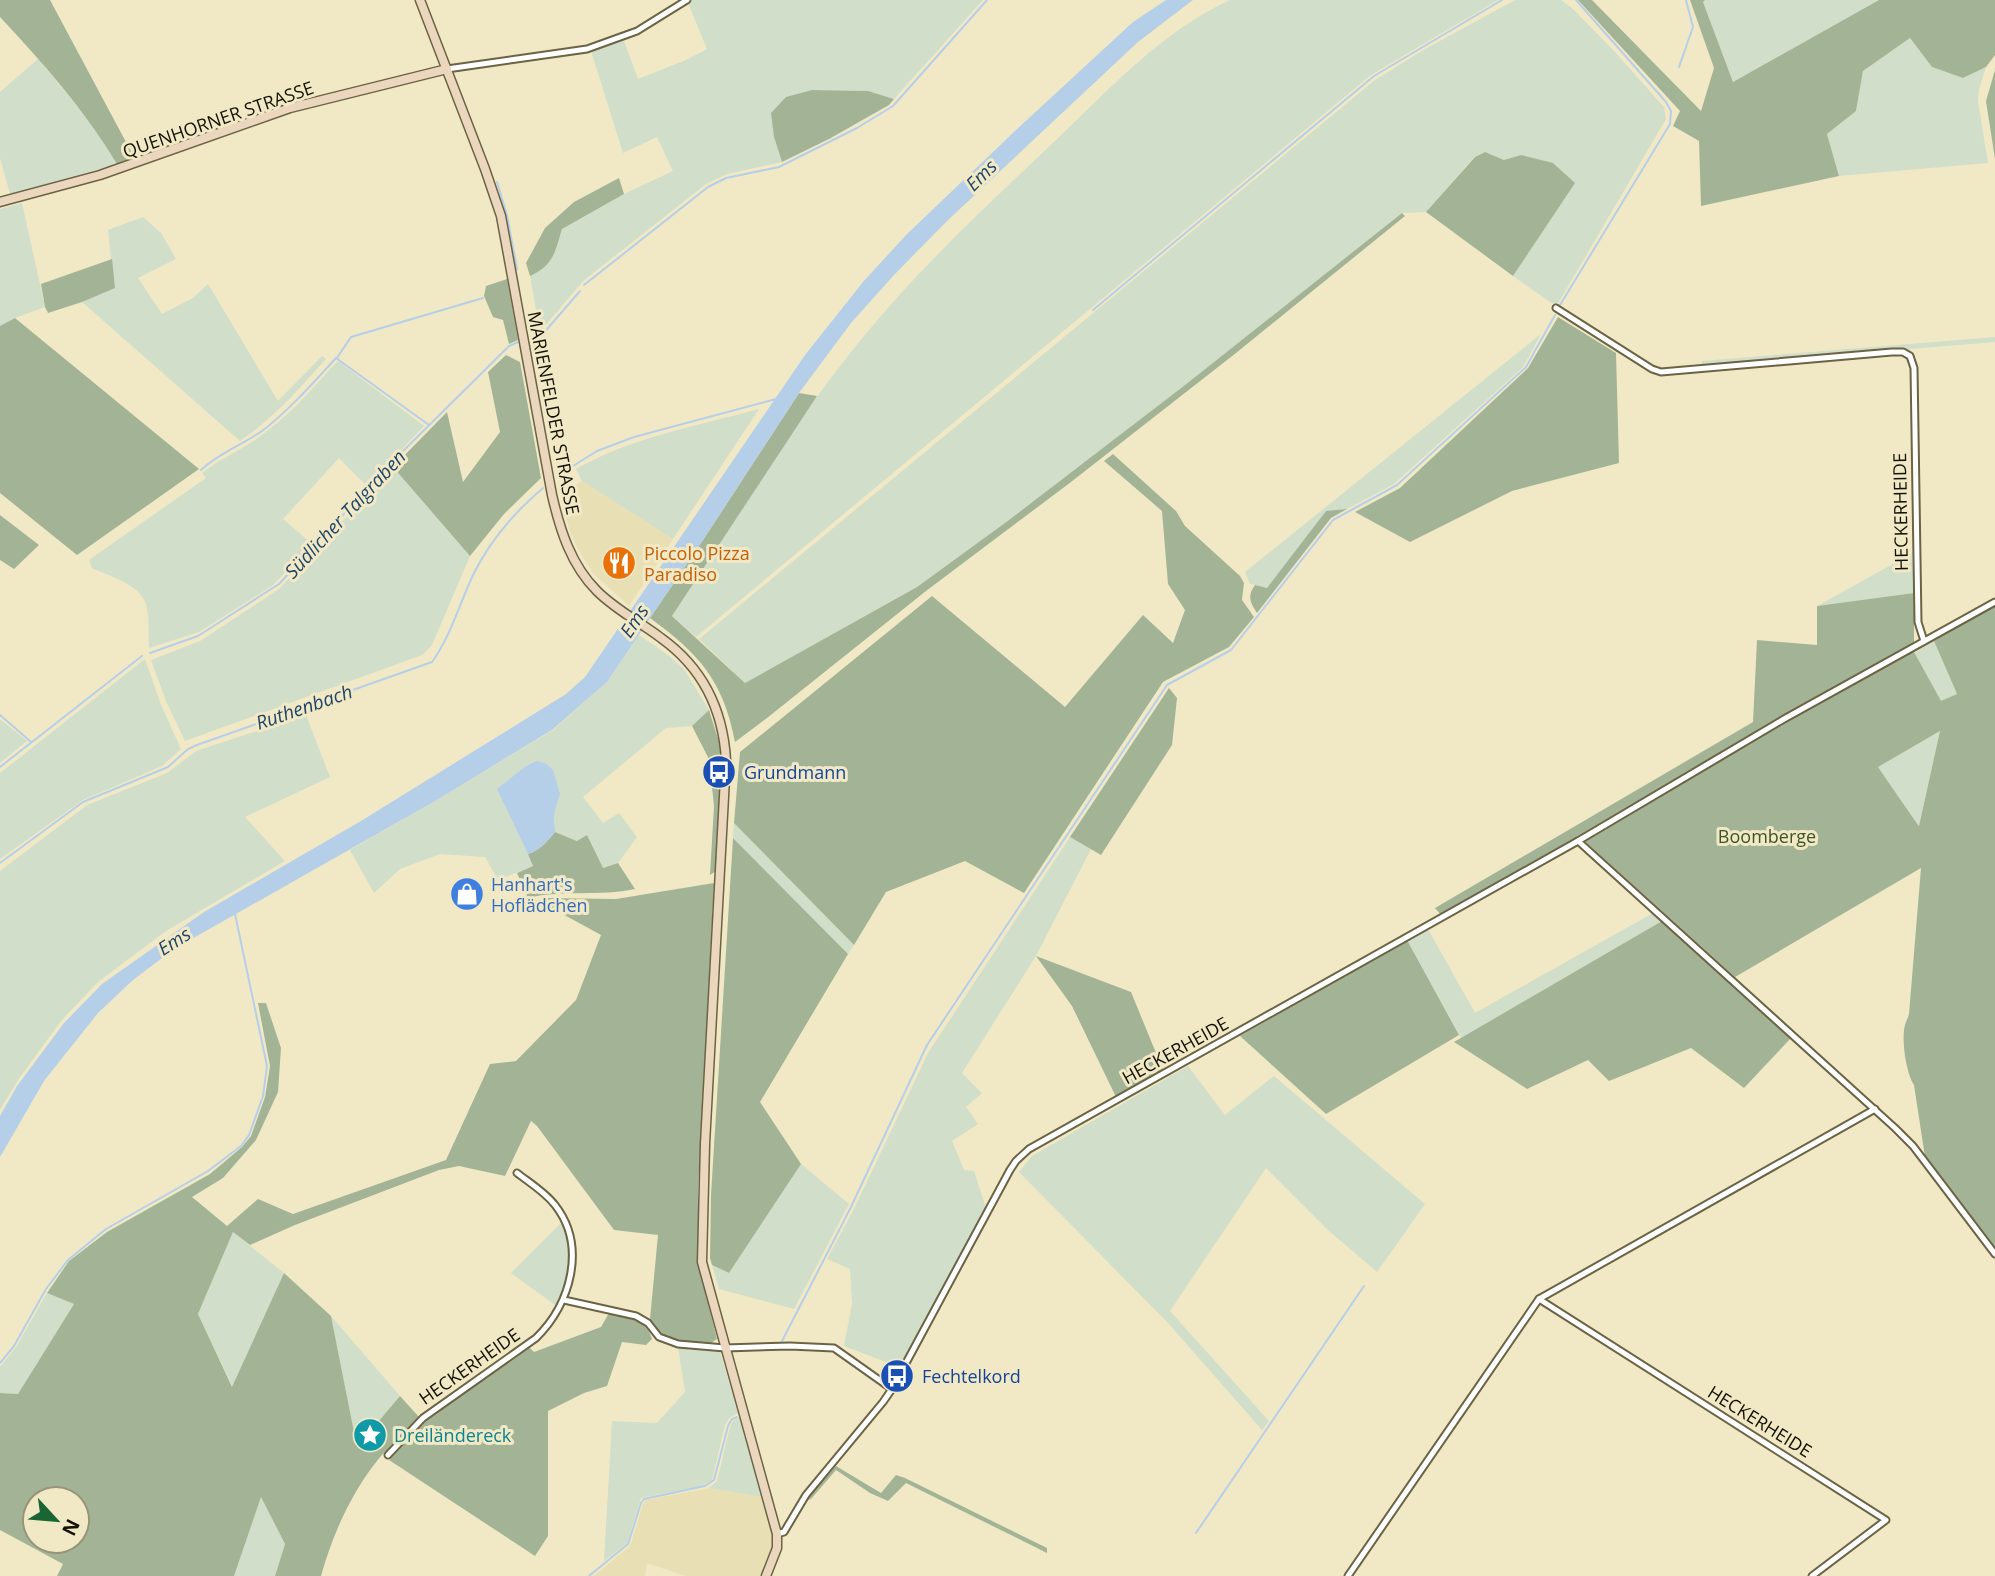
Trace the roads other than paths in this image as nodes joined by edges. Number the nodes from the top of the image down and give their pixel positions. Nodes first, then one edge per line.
1 (421, 0) edge
2 (687, 0) edge
3 (447, 69) junction
4 (0, 202) edge
5 (1556, 309) dead end
6 (1995, 602) edge
7 (1924, 640) junction
8 (1577, 841) junction
9 (720, 877) joint
10 (1875, 1110) junction
11 (517, 1174) dead end
12 (1995, 1254) edge
13 (1539, 1299) junction
14 (564, 1300) junction
15 (725, 1348) junction
16 (892, 1389) junction
17 (388, 1455) dead end
18 (777, 1534) junction
19 (766, 1576) edge
20 (1348, 1576) edge
21 (1812, 1576) edge

1 - 3 main road, MARIENFELDER STRASSE
2 - 3 street
3 - 4 main road, QUENHORNER STRASSE
3 - 9 main road, MARIENFELDER STRASSE
5 - 7 street, HECKERHEIDE
6 - 7 street
7 - 8 street, HECKERHEIDE
8 - 10 street
8 - 16 street, HECKERHEIDE
9 - 15 main road, HECKERHEIDE
10 - 12 street
10 - 13 street
11 - 14 street, HECKERHEIDE
13 - 20 street
13 - 21 street, HECKERHEIDE
14 - 15 street
14 - 17 street, HECKERHEIDE
15 - 16 street
15 - 18 main road, HECKERHEIDE
16 - 18 street, HECKERHEIDE
18 - 19 main road, HECKERHEIDE

